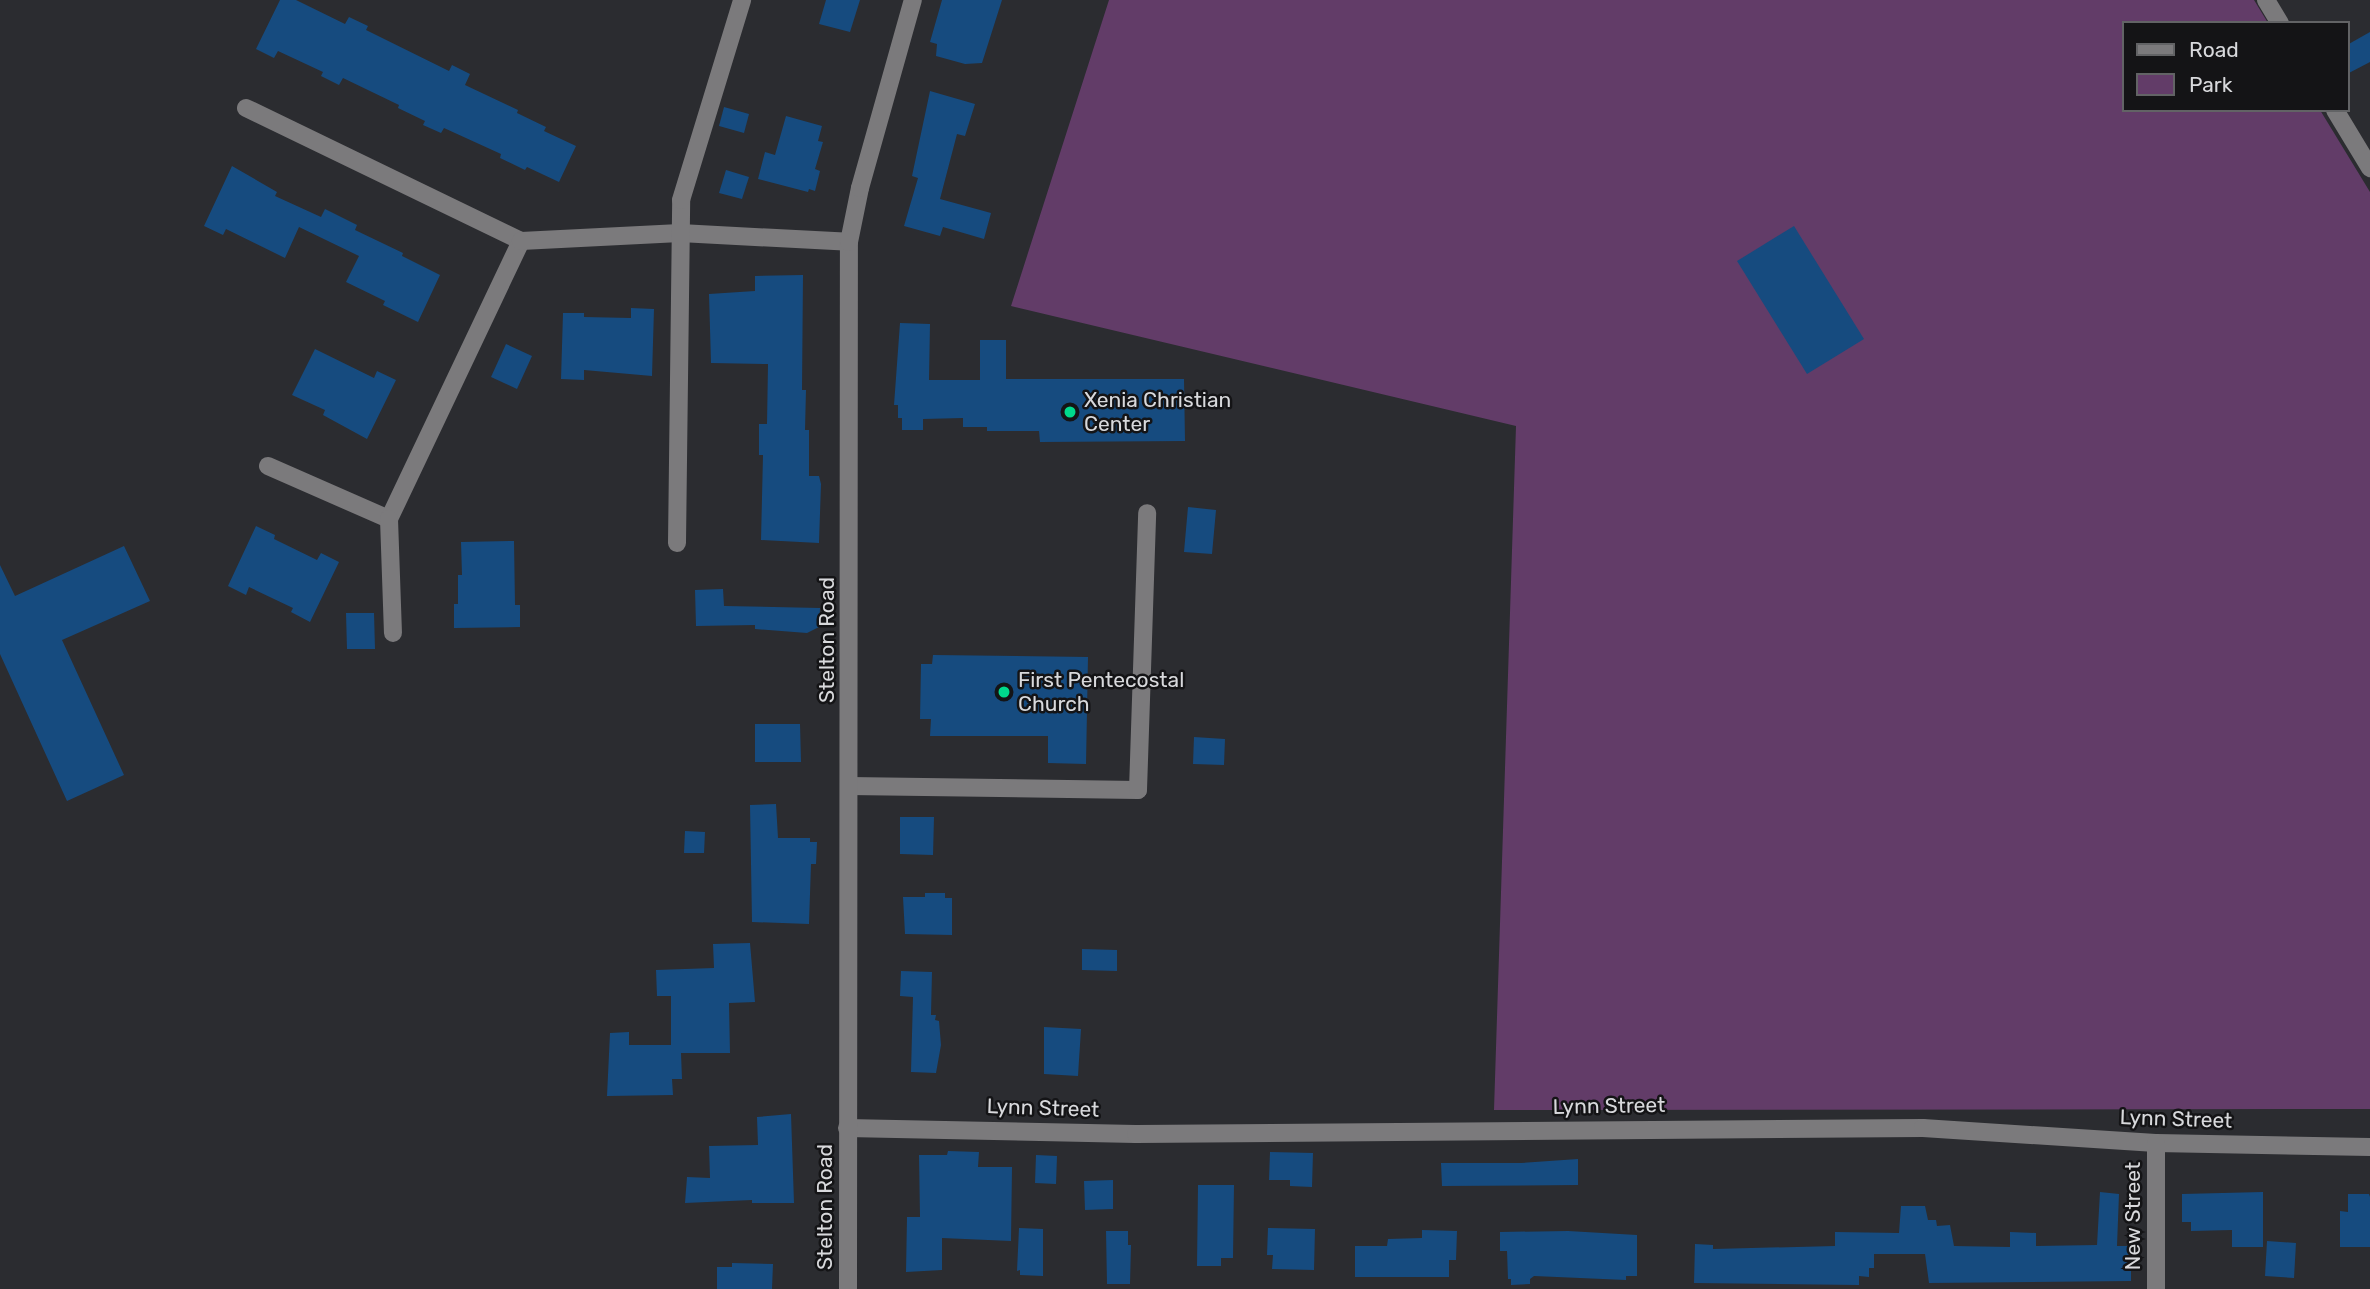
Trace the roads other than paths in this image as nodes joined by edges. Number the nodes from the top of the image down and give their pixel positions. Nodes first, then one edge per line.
1 (742, 0) edge
2 (914, 0) edge
3 (2266, 0) edge
4 (2279, 21) edge
5 (246, 108) dead end
6 (2336, 112) edge
7 (2370, 167) edge
8 (680, 233) junction
9 (521, 241) junction
10 (849, 242) junction
11 (268, 466) dead end
12 (1147, 513) dead end
13 (389, 519) junction
14 (677, 543) dead end
15 (393, 634) dead end
16 (849, 786) junction
17 (847, 1128) junction
18 (2156, 1143) junction
19 (2370, 1147) edge
20 (848, 1289) edge
21 (2156, 1289) edge

1 - 8 street
2 - 10 street, Stelton Road
3 - 4 street
5 - 9 street
6 - 7 street
8 - 9 street
8 - 10 street
8 - 14 street
9 - 13 street
10 - 16 street, Stelton Road
11 - 13 street
12 - 16 street
13 - 15 street
16 - 17 street, Stelton Road
17 - 18 street, Lynn Street
17 - 20 street, Stelton Road
18 - 19 street, Lynn Street
18 - 21 street, New Street

